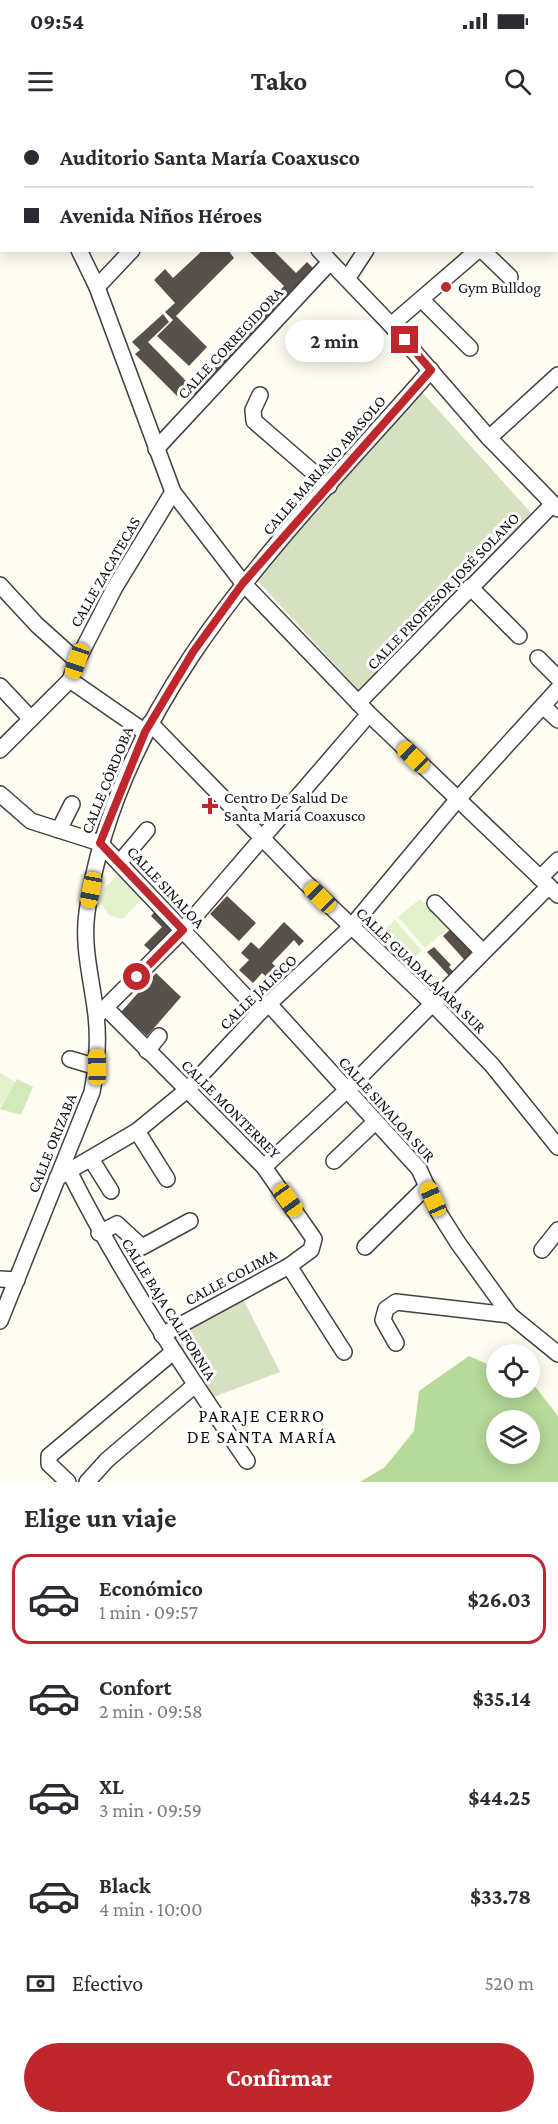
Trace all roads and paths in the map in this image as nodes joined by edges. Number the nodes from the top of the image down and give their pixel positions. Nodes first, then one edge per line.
1 (80, 252) edge
2 (130, 252) edge
3 (321, 252) edge
4 (365, 252) edge
5 (478, 252) edge
6 (482, 252) edge
7 (330, 262) junction
8 (510, 278) dead end
9 (347, 279) junction
10 (97, 287) junction
11 (422, 300) junction
12 (392, 325) junction
13 (470, 348) dead end
14 (431, 370) junction
15 (558, 375) edge
16 (260, 395) dead end
17 (489, 438) junction
18 (156, 449) junction
19 (329, 486) junction
20 (173, 492) junction
21 (556, 506) edge
22 (243, 583) junction
23 (0, 585) edge
24 (470, 588) junction
25 (519, 636) dead end
26 (538, 658) dead end
27 (77, 661) junction
28 (558, 678) edge
29 (70, 680) junction
30 (0, 686) edge
31 (558, 689) edge
32 (543, 706) junction
33 (363, 709) junction
34 (31, 719) junction
35 (558, 720) edge
36 (147, 728) junction
37 (0, 750) edge
38 (0, 794) edge
39 (457, 800) junction
40 (72, 804) dead end
41 (59, 830) junction
42 (147, 830) dead end
43 (263, 838) junction
44 (100, 843) junction
45 (558, 860) edge
46 (120, 862) junction
47 (549, 886) edge
48 (435, 903) dead end
49 (351, 927) junction
50 (183, 930) junction
51 (482, 951) junction
52 (432, 1003) junction
53 (265, 1008) junction
54 (101, 1012) junction
55 (159, 1036) dead end
56 (147, 1051) junction
57 (70, 1059) dead end
58 (97, 1067) junction
59 (187, 1090) junction
60 (346, 1090) junction
61 (375, 1122) junction
62 (137, 1131) junction
63 (558, 1147) edge
64 (91, 1159) junction
65 (334, 1161) dead end
66 (264, 1167) junction
67 (63, 1175) junction
68 (166, 1179) dead end
69 (427, 1186) junction
70 (111, 1191) dead end
71 (190, 1221) dead end
72 (558, 1230) edge
73 (99, 1233) junction
74 (314, 1246) joint
75 (365, 1247) dead end
76 (542, 1250) dead end
77 (289, 1266) junction
78 (0, 1279) edge
79 (17, 1280) junction
80 (510, 1315) junction
81 (0, 1321) edge
82 (162, 1335) junction
83 (396, 1343) dead end
84 (173, 1352) junction
85 (344, 1352) dead end
86 (558, 1354) edge
87 (195, 1385) junction
88 (247, 1461) dead end
89 (68, 1482) edge
90 (87, 1482) edge

1 - 10 street
2 - 10 street
3 - 7 street
4 - 9 street
5 - 11 street
6 - 8 street
7 - 9 street
7 - 18 street, CALLE CORREGIDORA
9 - 12 street
10 - 18 street
11 - 12 street
11 - 13 street
12 - 14 street
14 - 17 street
14 - 19 street, CALLE MARIANO ABASOLO
15 - 17 street
16 - 19 street
17 - 21 street
18 - 20 street
19 - 22 street, CALLE MARIANO ABASOLO
20 - 22 street
20 - 27 street, CALLE ZACATECAS
21 - 24 street, CALLE PROFESOR JOSÉ SOLANO
22 - 33 street
22 - 36 street, CALLE CÓRDOBA
23 - 27 street
24 - 25 street
24 - 33 street, CALLE PROFESOR JOSÉ SOLANO
26 - 28 street
27 - 29 street, CALLE ZACATECAS
29 - 34 street, CALLE ZACATECAS
29 - 36 street, CALLE GUADALAJARA SUR
30 - 34 street
31 - 32 street, CALLE JALISCO
32 - 35 street
32 - 39 street, CALLE JALISCO
33 - 39 street
33 - 43 street
34 - 37 street, CALLE ZACATECAS
36 - 43 street, CALLE GUADALAJARA SUR
36 - 44 street, CALLE CÓRDOBA
38 - 41 street, CALLE SINALOA
39 - 47 street
39 - 49 street, CALLE JALISCO
40 - 41 street
41 - 44 street, CALLE SINALOA
42 - 46 street
43 - 49 street, CALLE GUADALAJARA SUR
43 - 50 street
44 - 46 street, CALLE SINALOA
44 - 54 street, CALLE CÓRDOBA
45 - 47 street
46 - 50 street, CALLE SINALOA
47 - 51 street
48 - 51 street
49 - 52 street, CALLE GUADALAJARA SUR
49 - 53 street, CALLE JALISCO
50 - 53 street, CALLE SINALOA
50 - 54 street
51 - 52 street
52 - 60 street
52 - 63 street, CALLE GUADALAJARA SUR
53 - 59 street, CALLE JALISCO
53 - 60 street, CALLE SINALOA SUR
54 - 56 street, CALLE MONTERREY
54 - 58 street, CALLE ORIZABA
55 - 56 street
56 - 59 street, CALLE MONTERREY
57 - 58 street
58 - 67 street, CALLE ORIZABA
59 - 62 street, CALLE JALISCO
59 - 66 street, CALLE MONTERREY
60 - 61 street, CALLE SINALOA SUR
60 - 66 street
61 - 65 street
61 - 69 street, CALLE SINALOA SUR
62 - 64 street, CALLE JALISCO
62 - 68 street
64 - 67 street, CALLE JALISCO
64 - 70 street
66 - 74 street, CALLE MONTERREY
67 - 73 street, CALLE BAJA CALIFORNIA
67 - 79 street, CALLE ORIZABA
69 - 75 street
69 - 80 street, CALLE SINALOA SUR
71 - 73 street
72 - 76 street
73 - 82 street, CALLE BAJA CALIFORNIA
74 - 77 street, CALLE COLIMA
77 - 82 street, CALLE COLIMA
77 - 85 street
78 - 79 street
79 - 81 street, CALLE ORIZABA
80 - 83 street
80 - 86 street, CALLE SINALOA SUR
82 - 84 street, CALLE BAJA CALIFORNIA
84 - 87 street, CALLE BAJA CALIFORNIA
84 - 89 street
87 - 88 street, CALLE BAJA CALIFORNIA
87 - 90 street

